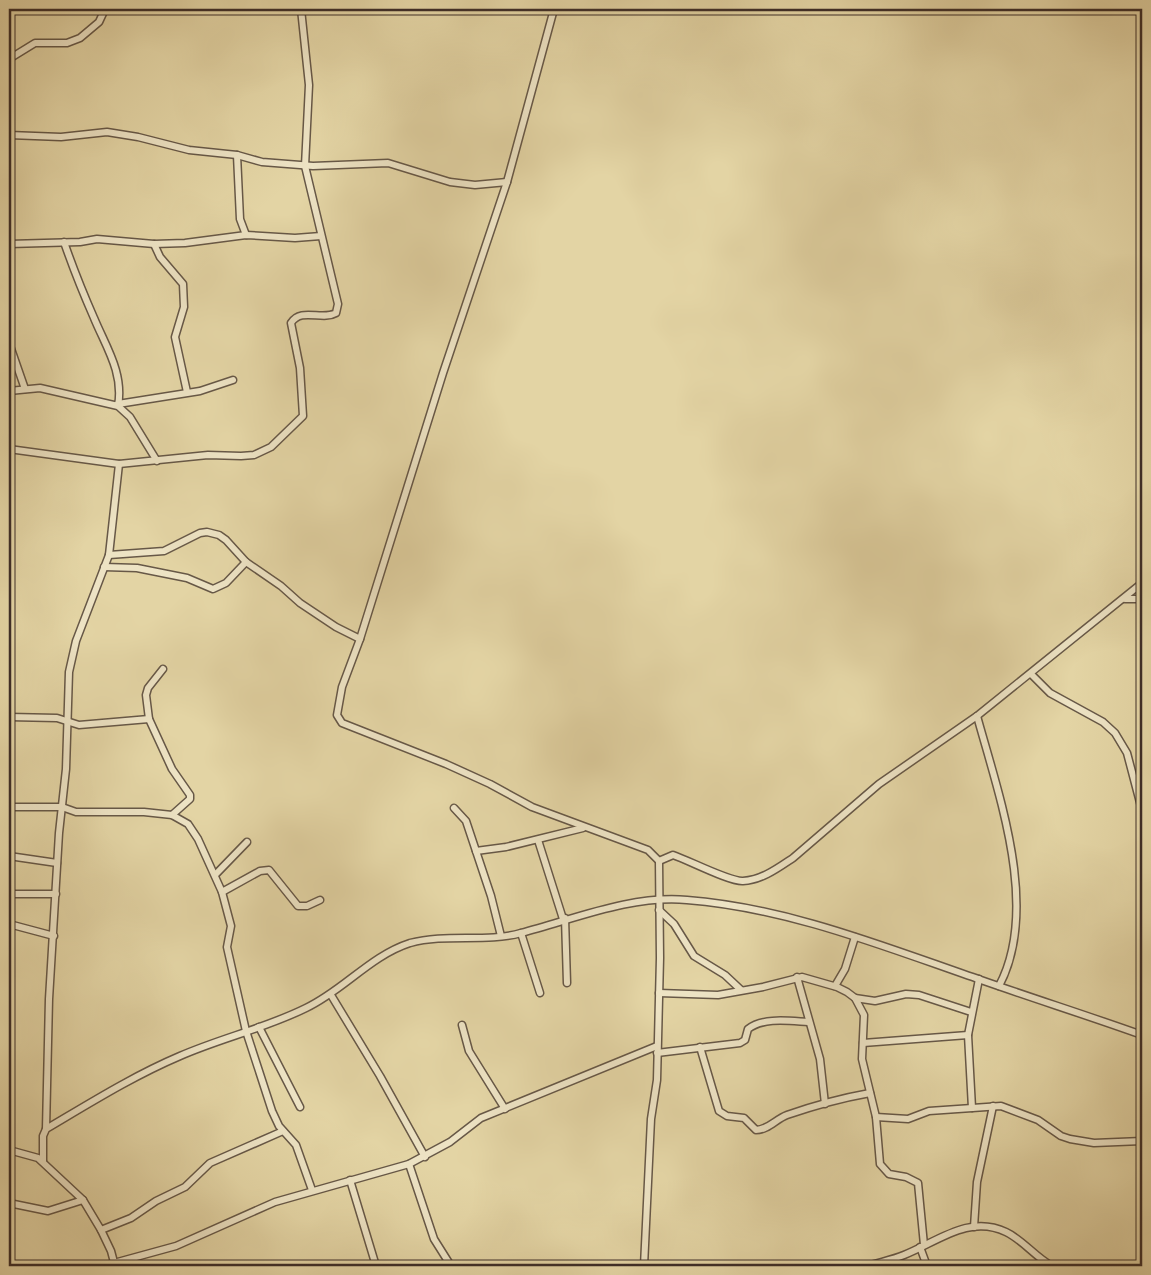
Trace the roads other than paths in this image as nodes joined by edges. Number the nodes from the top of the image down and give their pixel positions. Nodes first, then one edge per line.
1 (105, 9) edge
2 (301, 9) edge
3 (554, 9) edge
4 (9, 59) edge
5 (9, 135) edge
6 (237, 155) junction
7 (305, 166) junction
8 (507, 182) junction
9 (246, 235) junction
10 (321, 236) junction
11 (64, 242) junction
12 (9, 244) edge
13 (154, 244) junction
14 (9, 343) edge
15 (233, 380) dead end
16 (25, 389) junction
17 (9, 392) edge
18 (187, 392) junction
19 (118, 405) junction
20 (9, 449) edge
21 (157, 461) junction
22 (119, 464) junction
23 (109, 555) junction
24 (246, 562) junction
25 (104, 567) junction
26 (1142, 583) edge
27 (1125, 599) junction
28 (1142, 599) edge
29 (360, 639) junction
30 (162, 669) dead end
31 (1031, 674) junction
32 (977, 716) junction
33 (9, 717) edge
34 (149, 719) junction
35 (66, 722) junction
36 (9, 807) edge
37 (62, 807) junction
38 (454, 808) dead end
39 (1142, 810) edge
40 (172, 815) junction
41 (584, 827) junction
42 (538, 840) junction
43 (247, 842) dead end
44 (476, 851) junction
45 (9, 856) edge
46 (659, 861) junction
47 (57, 863) junction
48 (215, 875) junction
49 (222, 892) junction
50 (9, 894) edge
51 (56, 894) junction
52 (320, 900) dead end
53 (659, 900) junction
54 (659, 910) junction
55 (564, 919) junction
56 (9, 924) edge
57 (521, 933) junction
58 (54, 936) junction
59 (501, 936) junction
60 (855, 937) junction
61 (797, 977) junction
62 (979, 980) junction
63 (567, 983) dead end
64 (835, 986) junction
65 (999, 986) junction
66 (741, 990) junction
67 (658, 993) junction
68 (540, 994) dead end
69 (331, 995) junction
70 (855, 998) junction
71 (971, 1012) junction
72 (808, 1022) junction
73 (462, 1025) dead end
74 (259, 1027) junction
75 (246, 1031) junction
76 (968, 1035) junction
77 (1142, 1035) edge
78 (863, 1043) junction
79 (700, 1047) junction
80 (657, 1050) junction
81 (870, 1093) junction
82 (825, 1104) junction
83 (993, 1106) junction
84 (300, 1107) dead end
85 (972, 1108) junction
86 (505, 1109) junction
87 (876, 1117) junction
88 (46, 1129) junction
89 (283, 1131) junction
90 (1142, 1141) edge
91 (9, 1150) edge
92 (425, 1157) junction
93 (43, 1161) junction
94 (409, 1164) junction
95 (350, 1180) junction
96 (312, 1190) junction
97 (83, 1200) junction
98 (9, 1203) edge
99 (974, 1227) junction
100 (101, 1230) junction
101 (922, 1246) junction
102 (114, 1264) edge
103 (1142, 1265) edge
104 (376, 1266) edge
105 (451, 1266) edge
106 (644, 1266) edge
107 (868, 1266) edge
108 (927, 1266) edge
109 (1052, 1266) edge
110 (1138, 1266) edge

1 - 4 street
2 - 7 street
3 - 8 street
5 - 6 street
6 - 7 street
6 - 9 street
7 - 8 street
7 - 10 street
8 - 29 street
9 - 10 street
9 - 13 street
10 - 21 street
11 - 12 street
11 - 13 street
11 - 19 street
13 - 18 street
14 - 16 street
15 - 18 street
16 - 17 street
16 - 19 street
18 - 19 street
19 - 21 street
20 - 22 street
21 - 22 street
22 - 23 street
23 - 24 street
23 - 25 street
24 - 25 street
24 - 29 street
25 - 35 street
26 - 27 street
27 - 28 street
27 - 31 street
29 - 41 street
30 - 34 street
31 - 32 street
31 - 39 street
32 - 46 street
32 - 65 street
33 - 35 street
34 - 35 street
34 - 40 street
35 - 37 street
36 - 37 street
37 - 40 street
37 - 47 street
38 - 44 street
40 - 48 street
41 - 42 street
41 - 46 street
42 - 44 street
42 - 55 street
43 - 48 street
44 - 59 street
45 - 47 street
46 - 53 street
47 - 51 street
48 - 49 street
49 - 52 street
49 - 75 street
50 - 51 street
51 - 58 street
53 - 54 street
53 - 55 street
53 - 60 street
54 - 66 street
54 - 67 street
55 - 57 street
55 - 63 street
56 - 58 street
57 - 59 street
57 - 68 street
58 - 88 street
59 - 69 street
60 - 62 street
60 - 64 street
61 - 64 street
61 - 66 street
61 - 72 street
62 - 65 street
62 - 71 street
64 - 70 street
65 - 77 street
66 - 67 street
67 - 80 street
69 - 74 street
69 - 92 street
70 - 71 street
70 - 78 street
71 - 76 street
72 - 79 street
72 - 82 street
73 - 86 street
74 - 75 street
74 - 84 street
75 - 88 street
75 - 89 street
76 - 78 street
76 - 85 street
78 - 81 street
79 - 80 street
79 - 82 street
80 - 86 street
80 - 106 street
81 - 82 street
81 - 87 street
83 - 85 street
83 - 90 street
83 - 99 street
85 - 87 street
86 - 92 street
87 - 101 street
88 - 93 street
89 - 96 street
89 - 100 street
91 - 93 street
92 - 94 street
93 - 97 street
94 - 95 street
94 - 105 street
95 - 96 street
95 - 104 street
96 - 102 street
97 - 98 street
97 - 100 street
99 - 101 street
99 - 109 street
100 - 102 street
101 - 107 street
101 - 108 street
103 - 110 street

